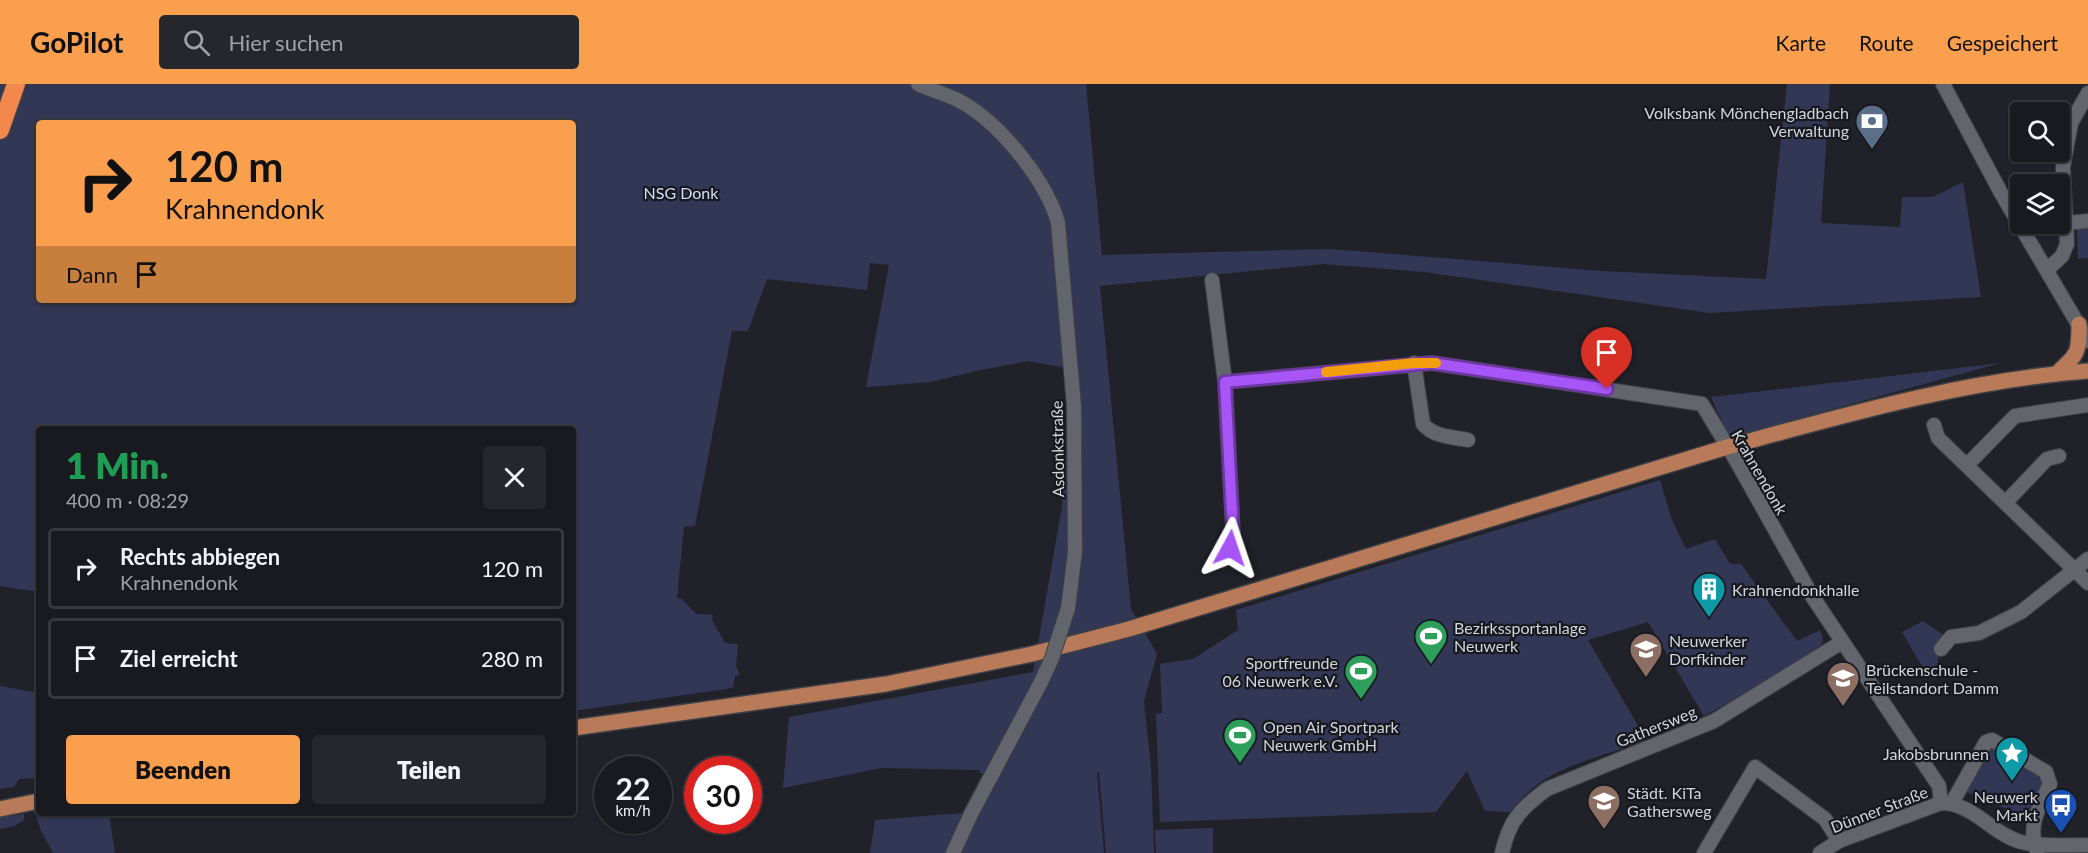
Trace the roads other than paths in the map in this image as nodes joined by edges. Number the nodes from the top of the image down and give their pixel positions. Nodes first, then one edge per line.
1 (16, 84) edge
2 (918, 84) edge
3 (1943, 84) edge
4 (2088, 93) edge
5 (0, 130) edge
6 (2063, 174) edge
7 (2088, 221) edge
8 (2070, 223) edge
9 (2067, 234) edge
10 (2048, 269) junction
11 (1212, 280) dead end
12 (2079, 324) junction
13 (2088, 340) edge
14 (1414, 363) junction
15 (2088, 371) edge
16 (2056, 374) junction
17 (1225, 382) junction
18 (2088, 405) edge
19 (1934, 425) dead end
20 (1468, 440) dead end
21 (1727, 447) junction
22 (2059, 456) dead end
23 (1967, 465) junction
24 (2006, 502) junction
25 (1230, 548) dead end
26 (2088, 559) edge
27 (2075, 570) junction
28 (2088, 583) edge
29 (1842, 642) junction
30 (1941, 649) dead end
31 (576, 728) edge
32 (36, 801) edge
33 (0, 802) edge
34 (1947, 803) junction
35 (0, 809) edge
36 (1839, 841) junction
37 (2088, 845) edge
38 (2036, 848) edge
39 (953, 853) edge
40 (1502, 853) edge
41 (1704, 853) edge
42 (1820, 853) edge

1 - 5 highway
2 - 39 street, Asdonkstraße, bridge
3 - 10 street
4 - 6 street
7 - 8 street
9 - 10 street
10 - 12 street
11 - 17 street
12 - 13 street
12 - 16 main road
14 - 17 street, Krahnendonk
14 - 20 street
14 - 21 street, Krahnendonk
15 - 16 main road
16 - 21 main road
17 - 25 street
18 - 23 street
19 - 23 street
21 - 29 street, Krahnendonk
21 - 31 main road
22 - 24 street
23 - 24 street
24 - 27 street
26 - 27 street
27 - 28 street
27 - 30 street
29 - 34 street, Krahnendonk
29 - 40 street, Gathersweg
32 - 33 main road
32 - 35 main road
34 - 36 street, Dünner Straße
34 - 38 street
34 - 38 street
36 - 41 street
36 - 42 street, Dünner Straße
37 - 38 street

